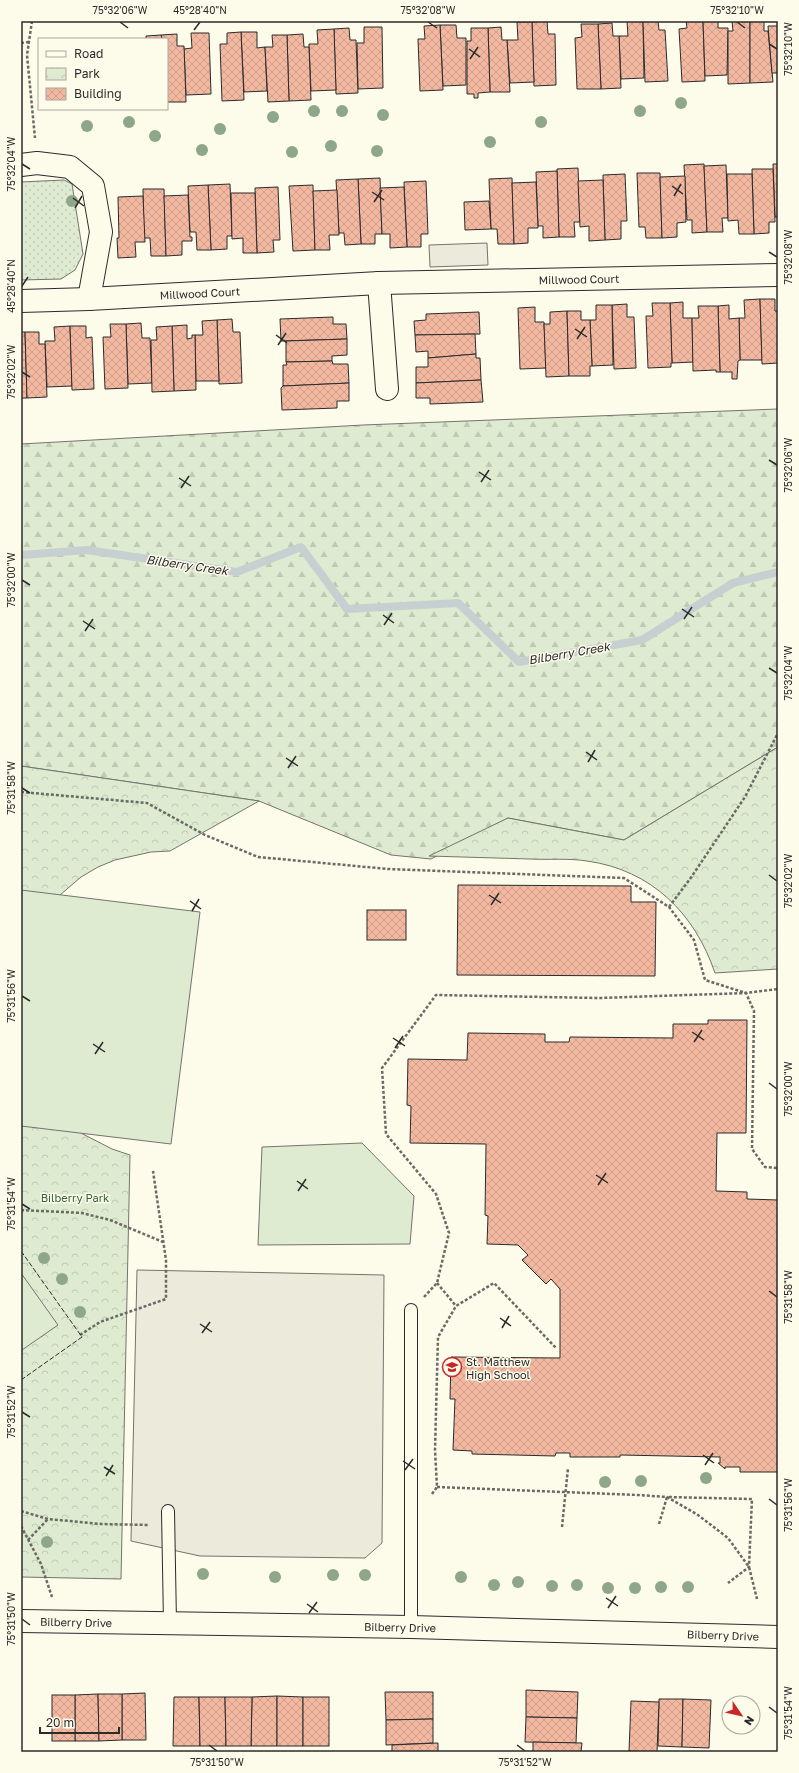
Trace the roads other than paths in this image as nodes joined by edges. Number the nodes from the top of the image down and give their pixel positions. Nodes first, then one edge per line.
1 (29, 164) edge
2 (778, 275) edge
3 (379, 283) junction
4 (89, 299) junction
5 (21, 301) edge
6 (388, 389) dead end
7 (411, 1310) road end
8 (168, 1511) dead end
9 (21, 1621) edge
10 (170, 1623) junction
11 (411, 1627) junction
12 (778, 1637) edge

1 - 4 street
2 - 3 street, Millwood Court
3 - 4 street, Millwood Court
3 - 6 street
4 - 5 street, Millwood Court
7 - 11 lane
8 - 10 lane
9 - 10 street, Bilberry Drive
10 - 11 street, Bilberry Drive
11 - 12 street, Bilberry Drive

